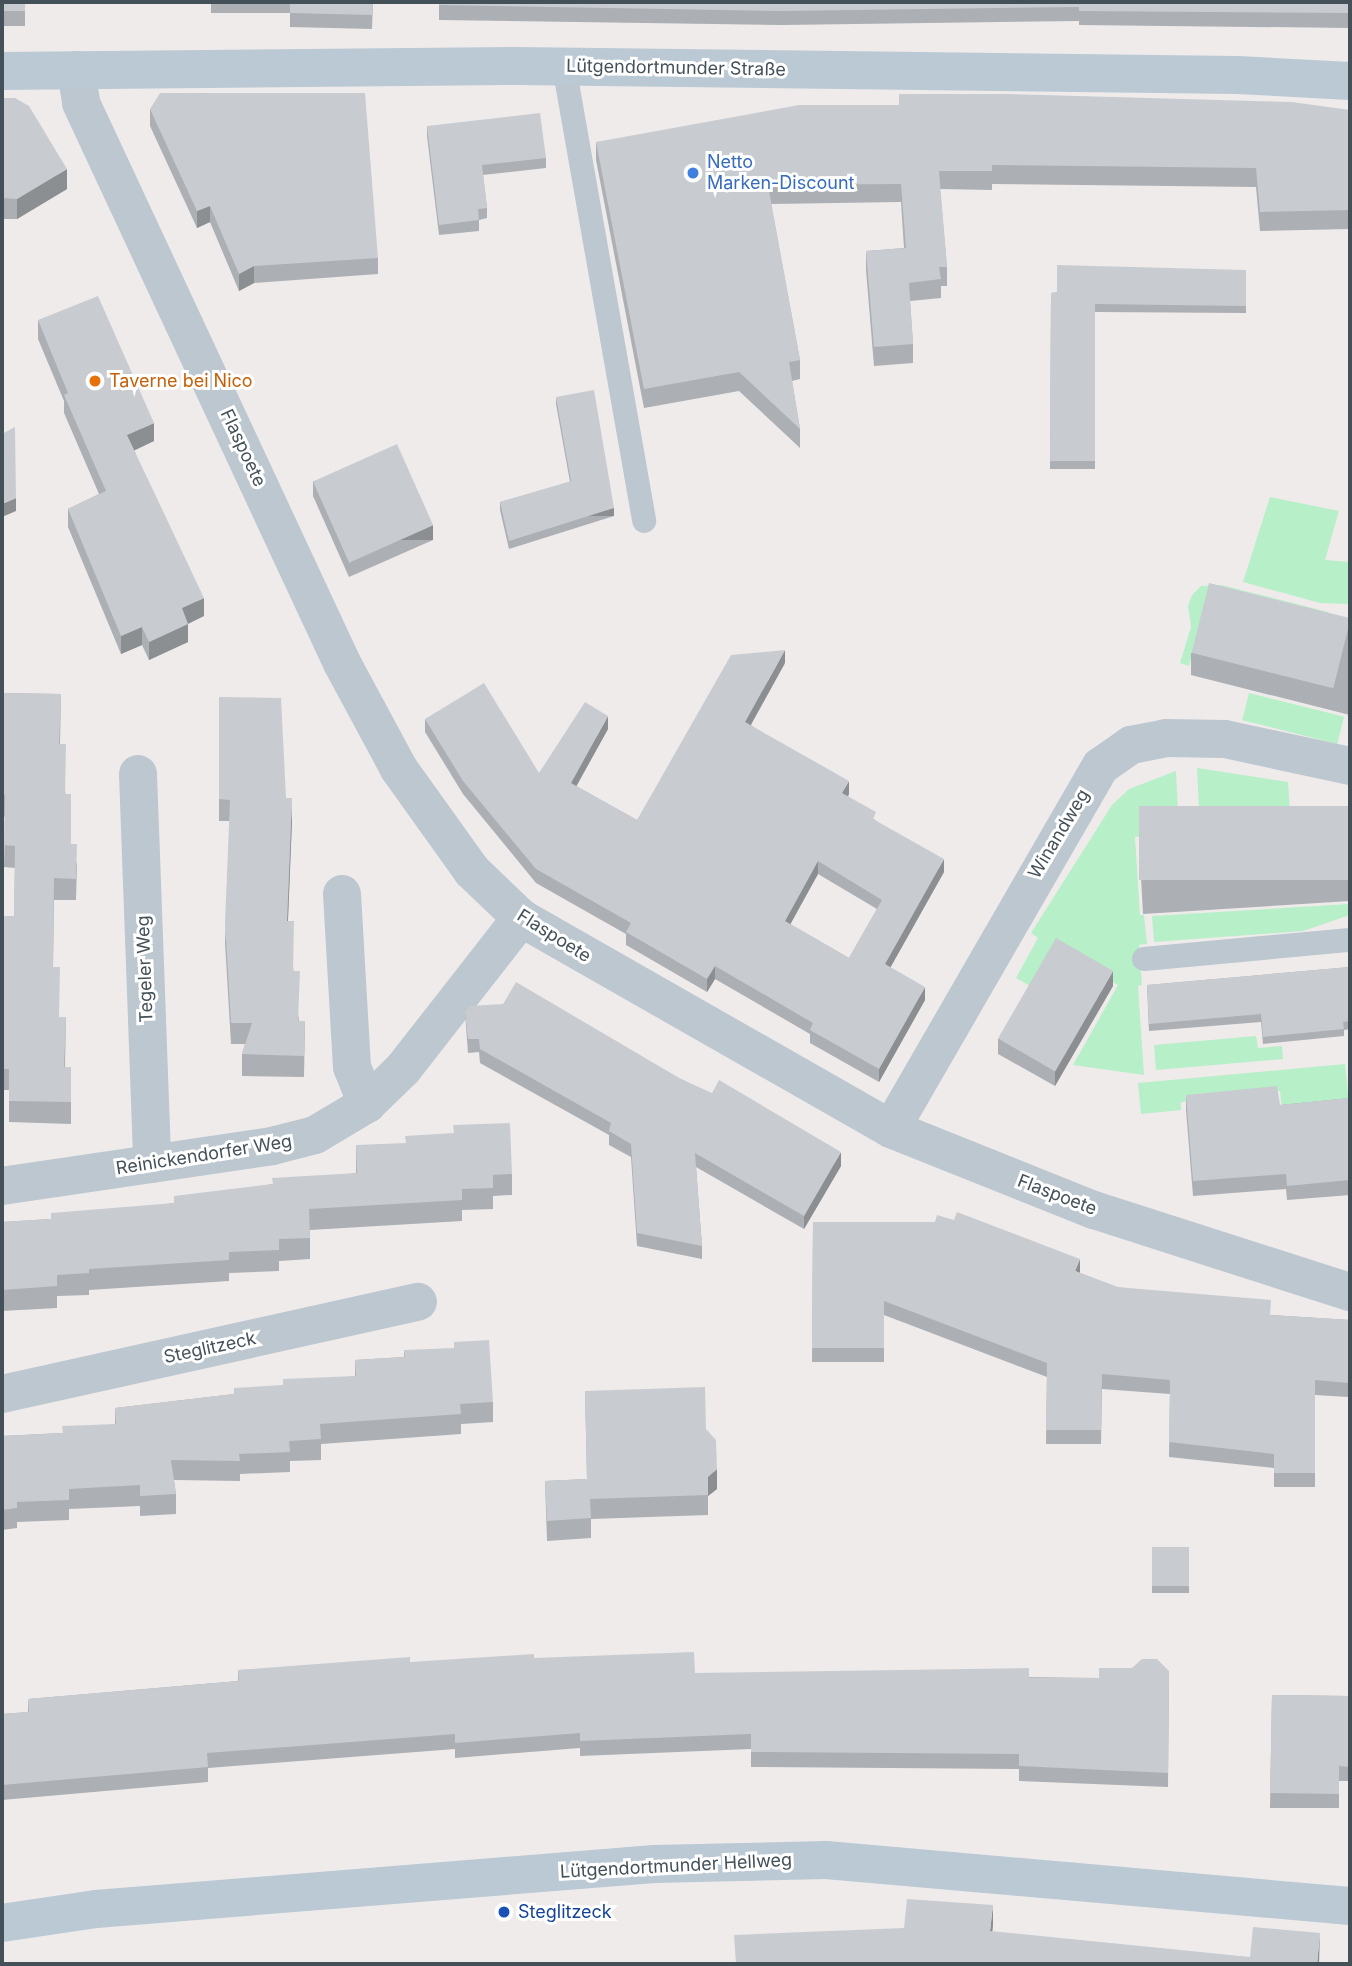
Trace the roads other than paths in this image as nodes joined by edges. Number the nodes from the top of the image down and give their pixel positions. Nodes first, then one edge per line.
1 (564, 66) junction
2 (76, 70) junction
3 (2, 71) edge
4 (1350, 81) edge
5 (644, 521) dead end
6 (1350, 766) edge
7 (138, 774) dead end
8 (342, 894) dead end
9 (521, 918) junction
10 (1350, 940) edge
11 (1144, 960) dead end
12 (367, 1104) junction
13 (891, 1129) junction
14 (152, 1164) junction
15 (2, 1186) edge
16 (1350, 1292) edge
17 (418, 1302) dead end
18 (2, 1394) edge
19 (1350, 1906) edge
20 (2, 1923) edge

1 - 2 street, Lütgendortmunder Straße
1 - 4 street, Lütgendortmunder Straße
1 - 5 lane
2 - 3 street, Lütgendortmunder Straße
2 - 9 street, Flaspoete
6 - 13 street, Winandweg
7 - 14 street, Tegeler Weg
8 - 12 street
9 - 12 street, Reinickendorfer Weg
9 - 13 street, Flaspoete
10 - 11 lane
12 - 14 street, Reinickendorfer Weg
13 - 16 street, Flaspoete
14 - 15 street, Reinickendorfer Weg
17 - 18 street, Steglitzeck
19 - 20 street, Lütgendortmunder Hellweg

